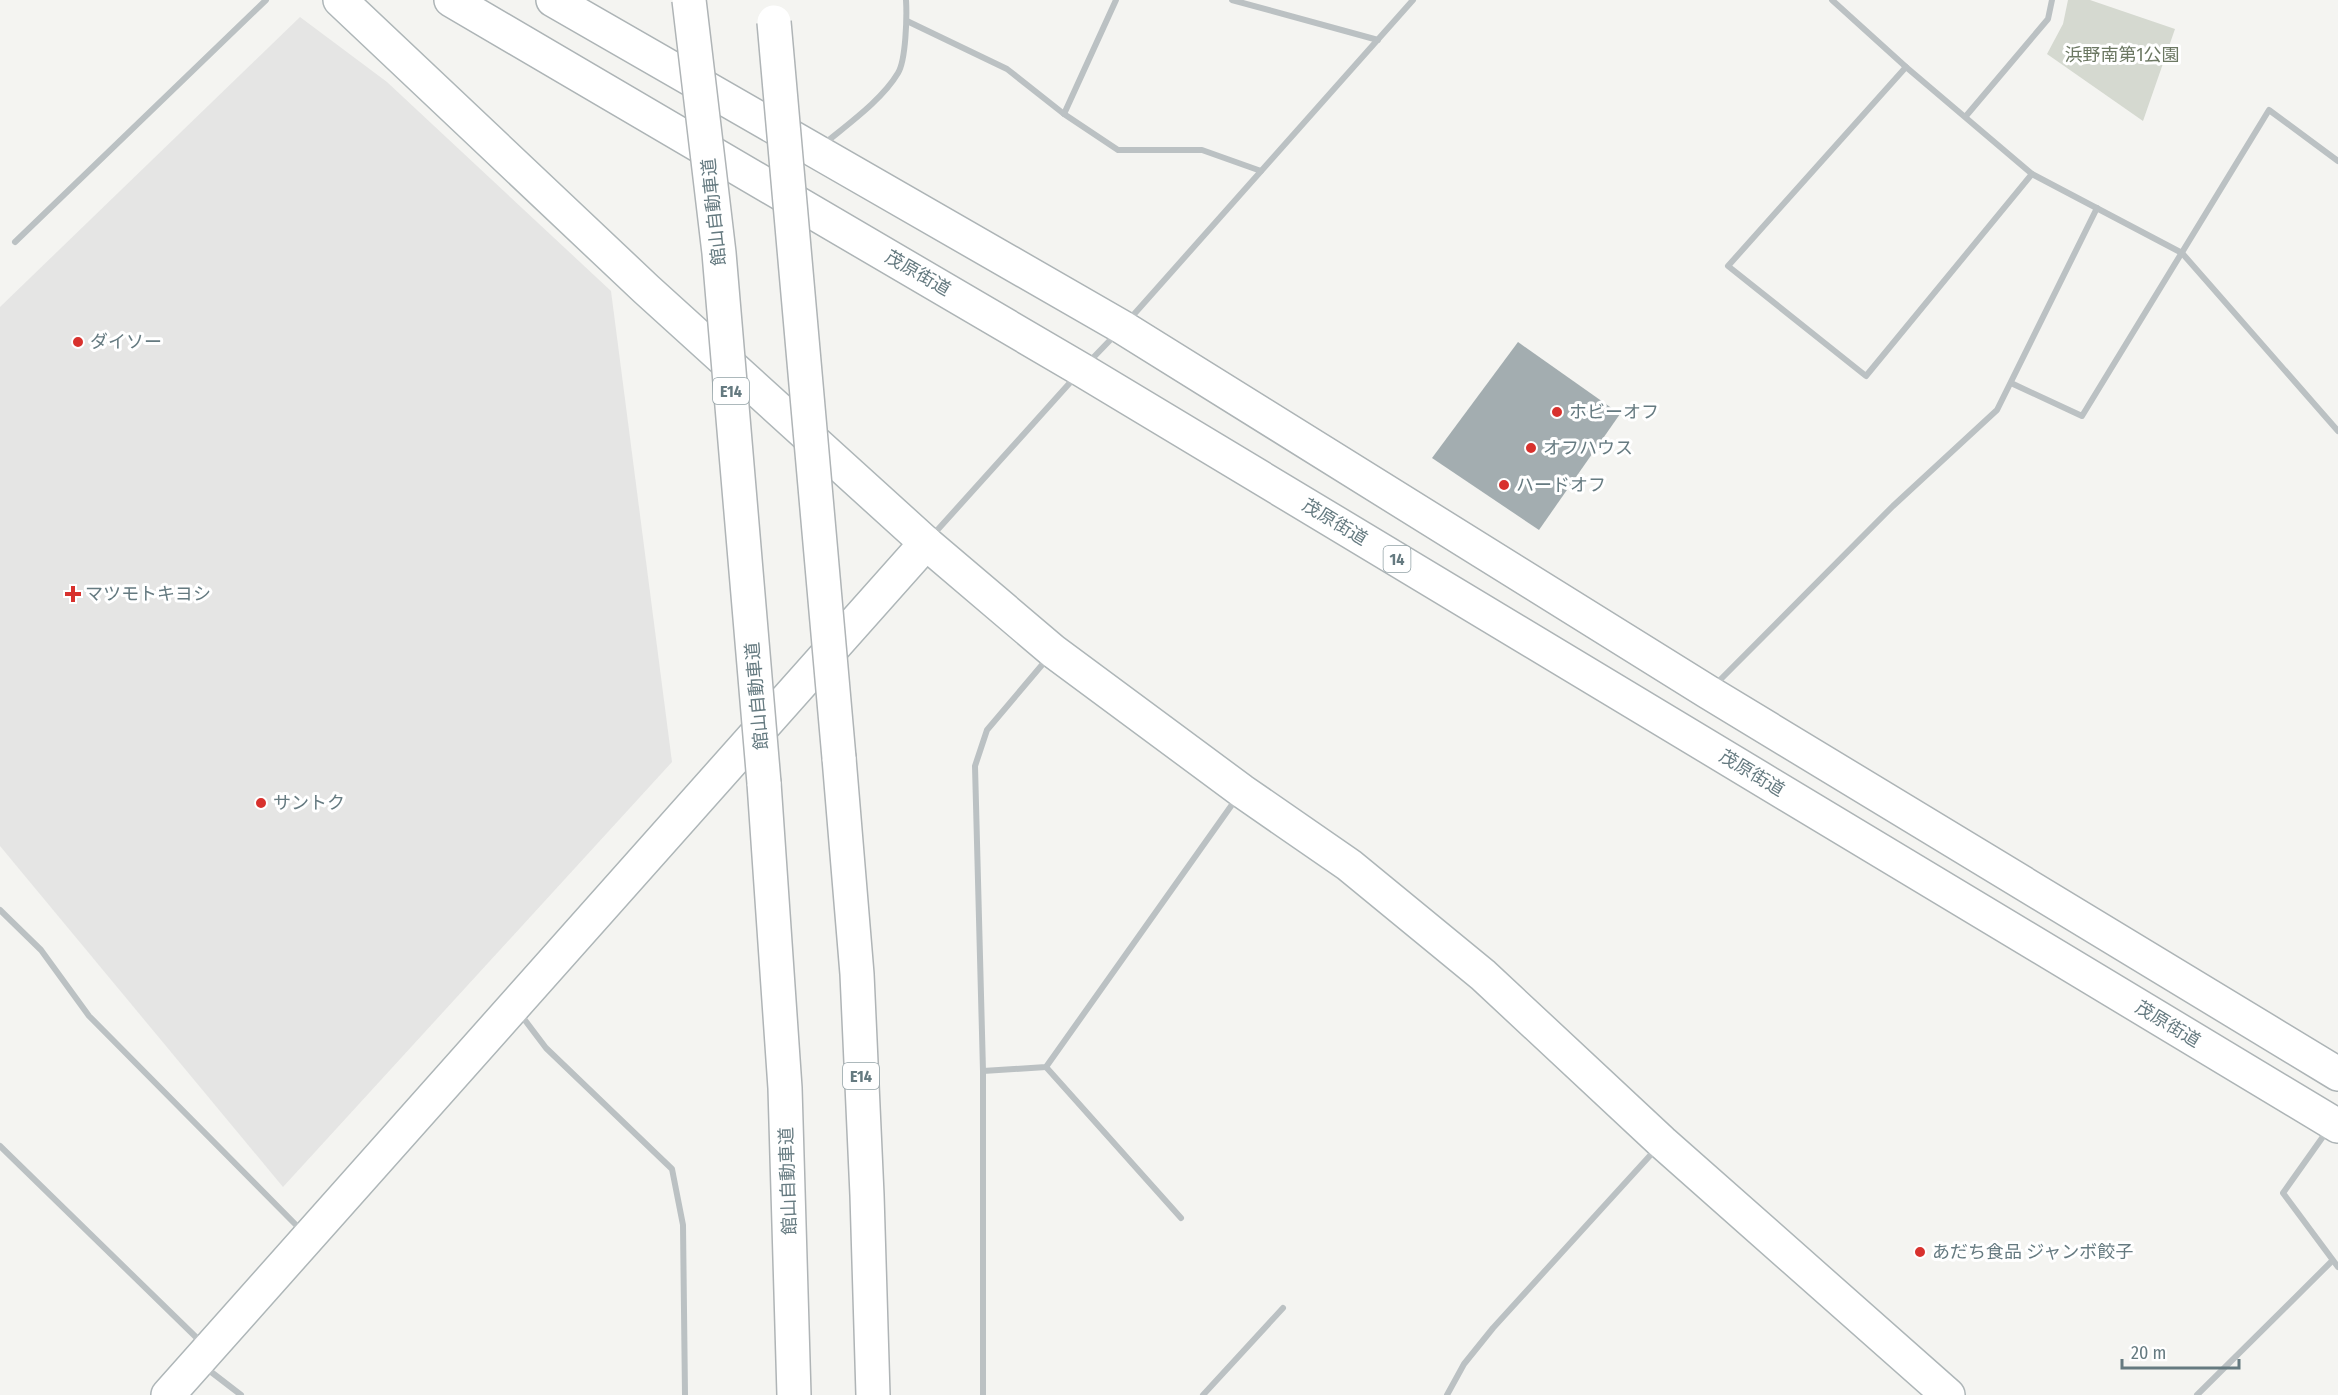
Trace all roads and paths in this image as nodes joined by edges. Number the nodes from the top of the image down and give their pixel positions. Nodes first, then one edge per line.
1 (266, 0) edge
2 (340, 0) edge
3 (451, 0) edge
4 (553, 0) edge
5 (689, 0) edge
6 (906, 0) edge
7 (1116, 0) edge
8 (1232, 0) edge
9 (1413, 0) edge
10 (1832, 0) edge
11 (2052, 0) edge
12 (773, 11) edge
13 (907, 21) junction
14 (1378, 40) junction
15 (1906, 67) junction
16 (1064, 114) junction
17 (1966, 116) junction
18 (815, 152) junction
19 (2338, 161) edge
20 (1261, 171) junction
21 (2032, 174) junction
22 (2097, 208) junction
23 (15, 242) dead end
24 (2182, 254) junction
25 (1122, 327) junction
26 (1082, 370) junction
27 (2011, 383) junction
28 (2338, 430) edge
29 (926, 543) junction
30 (1053, 651) junction
31 (1708, 692) junction
32 (1242, 791) junction
33 (0, 910) edge
34 (514, 1005) junction
35 (1046, 1067) junction
36 (982, 1071) junction
37 (2338, 1074) edge
38 (2335, 1125) edge
39 (1662, 1142) junction
40 (0, 1146) edge
41 (1181, 1218) dead end
42 (308, 1238) junction
43 (2332, 1261) junction
44 (2338, 1268) edge
45 (1283, 1308) dead end
46 (203, 1356) junction
47 (168, 1395) edge
48 (241, 1395) edge
49 (685, 1395) edge
50 (794, 1395) edge
51 (873, 1395) edge
52 (983, 1395) edge
53 (1203, 1395) edge
54 (1447, 1395) edge
55 (1948, 1395) edge
56 (2197, 1395) edge

1 - 23 street
2 - 29 main road
3 - 26 main road, 茂原街道 / 14
4 - 18 main road
5 - 50 main road, 館山自動車道 / E14, bridge
6 - 13 street
7 - 16 street
8 - 14 street
9 - 14 street
10 - 15 street
11 - 17 street
12 - 51 main road, E14, bridge
13 - 16 street
13 - 18 street
14 - 20 street
15 - 17 street
15 - 21 street
16 - 20 street
17 - 21 street
18 - 25 main road
19 - 24 street
20 - 25 street
21 - 22 street
22 - 24 street
22 - 27 street
24 - 27 street
24 - 28 street
25 - 26 street
25 - 31 main road
26 - 29 street
26 - 38 main road, 茂原街道 / 14
27 - 31 street
29 - 30 main road
29 - 34 main road
30 - 32 main road
30 - 36 street
31 - 37 main road
32 - 35 street
32 - 39 main road
33 - 42 street
34 - 42 main road
34 - 49 street
35 - 36 street
35 - 41 street
36 - 52 street
38 - 43 street
39 - 54 street
39 - 55 main road
40 - 46 street
42 - 46 main road
43 - 44 street
43 - 56 street
45 - 53 street
46 - 47 main road
46 - 48 street

